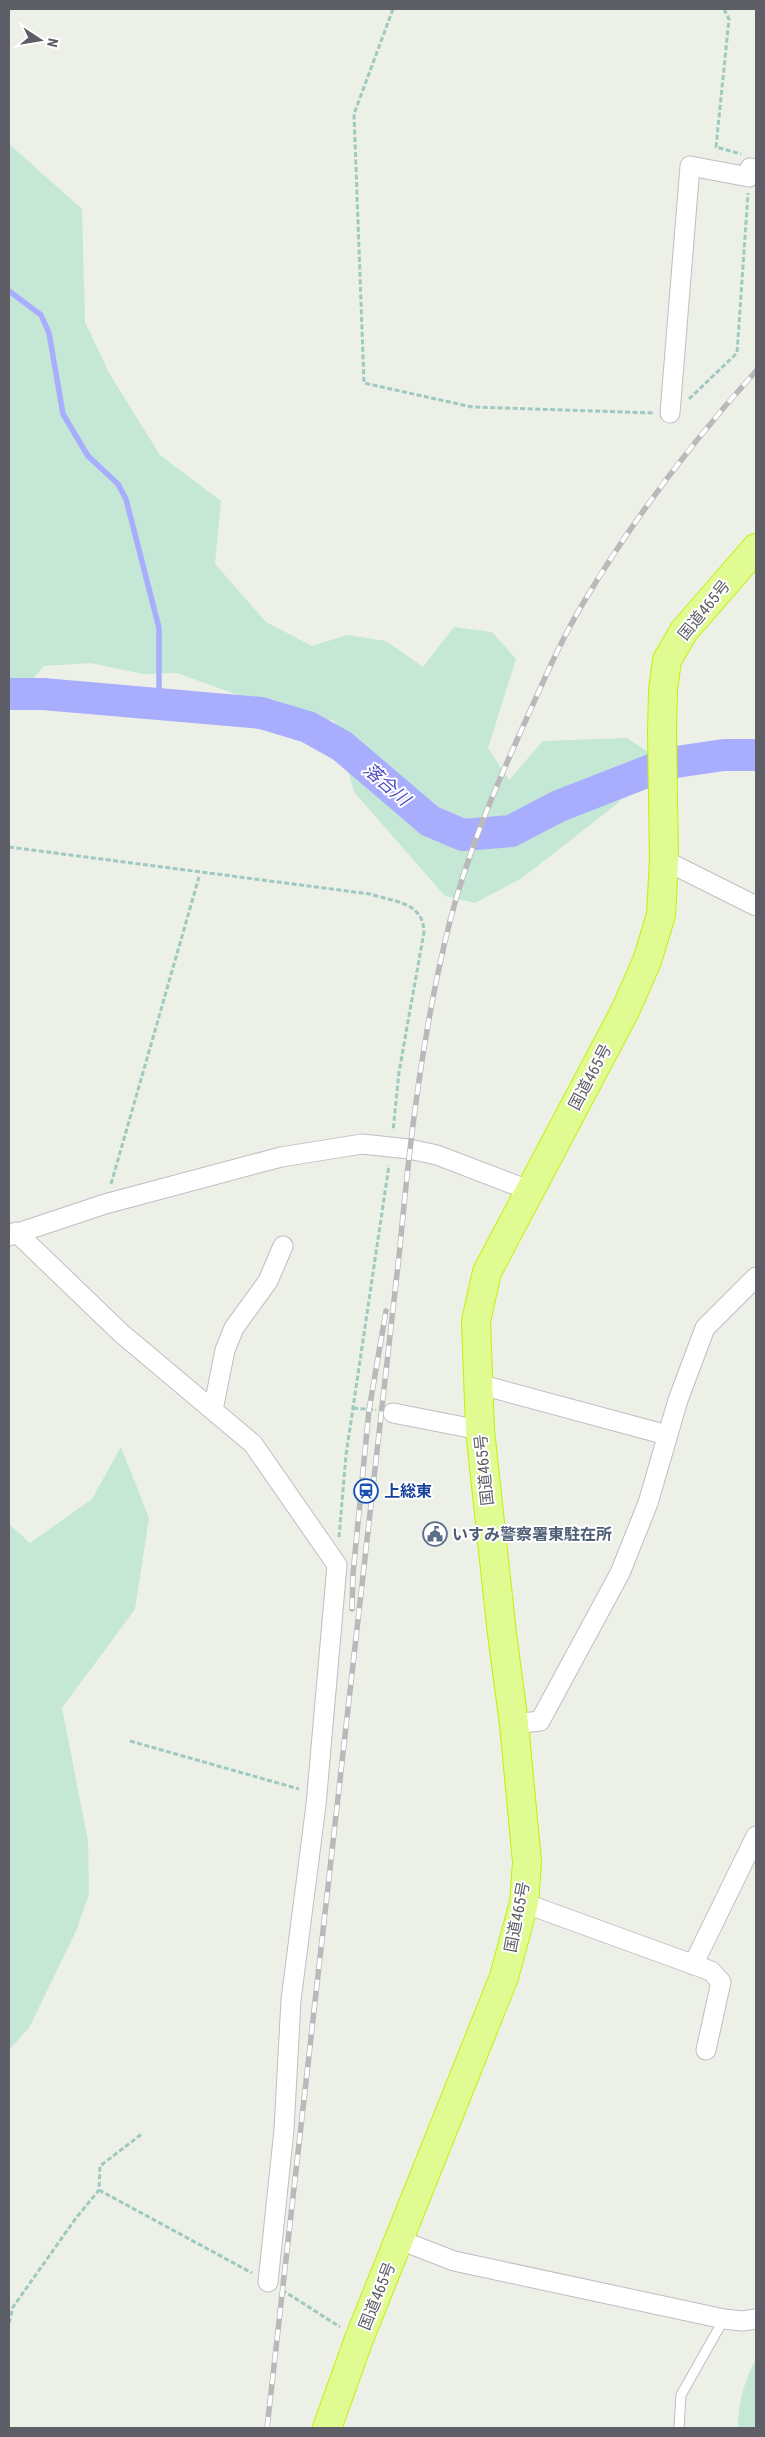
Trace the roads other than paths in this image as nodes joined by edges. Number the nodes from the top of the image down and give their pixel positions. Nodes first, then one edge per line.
1 (752, 171) edge
2 (670, 413) road end
3 (755, 550) edge
4 (664, 860) junction
5 (756, 906) edge
6 (531, 1191) junction
7 (12, 1234) edge
8 (283, 1246) dead end
9 (756, 1277) edge
10 (478, 1384) junction
11 (213, 1410) junction
12 (394, 1413) road end
13 (480, 1430) junction
14 (668, 1435) junction
15 (514, 1724) junction
16 (756, 1836) edge
17 (524, 1903) junction
18 (693, 1965) junction
19 (706, 2050) dead end
20 (400, 2240) junction
21 (268, 2282) road end
22 (724, 2319) junction
23 (756, 2319) edge
24 (327, 2428) edge
25 (679, 2428) edge

1 - 2 street
3 - 4 highway, 国道465号
4 - 5 street
4 - 6 highway, 国道465号
6 - 7 street
6 - 10 highway, 国道465号
7 - 11 street
8 - 11 street
9 - 14 street
10 - 13 highway, 国道465号
10 - 14 street
11 - 21 street
12 - 13 street
13 - 15 highway, 国道465号
14 - 15 street
15 - 17 highway, 国道465号
16 - 18 street
17 - 18 street
17 - 20 highway, 国道465号
18 - 19 street
20 - 22 street
20 - 24 highway, 国道465号
22 - 23 street
22 - 25 lane

